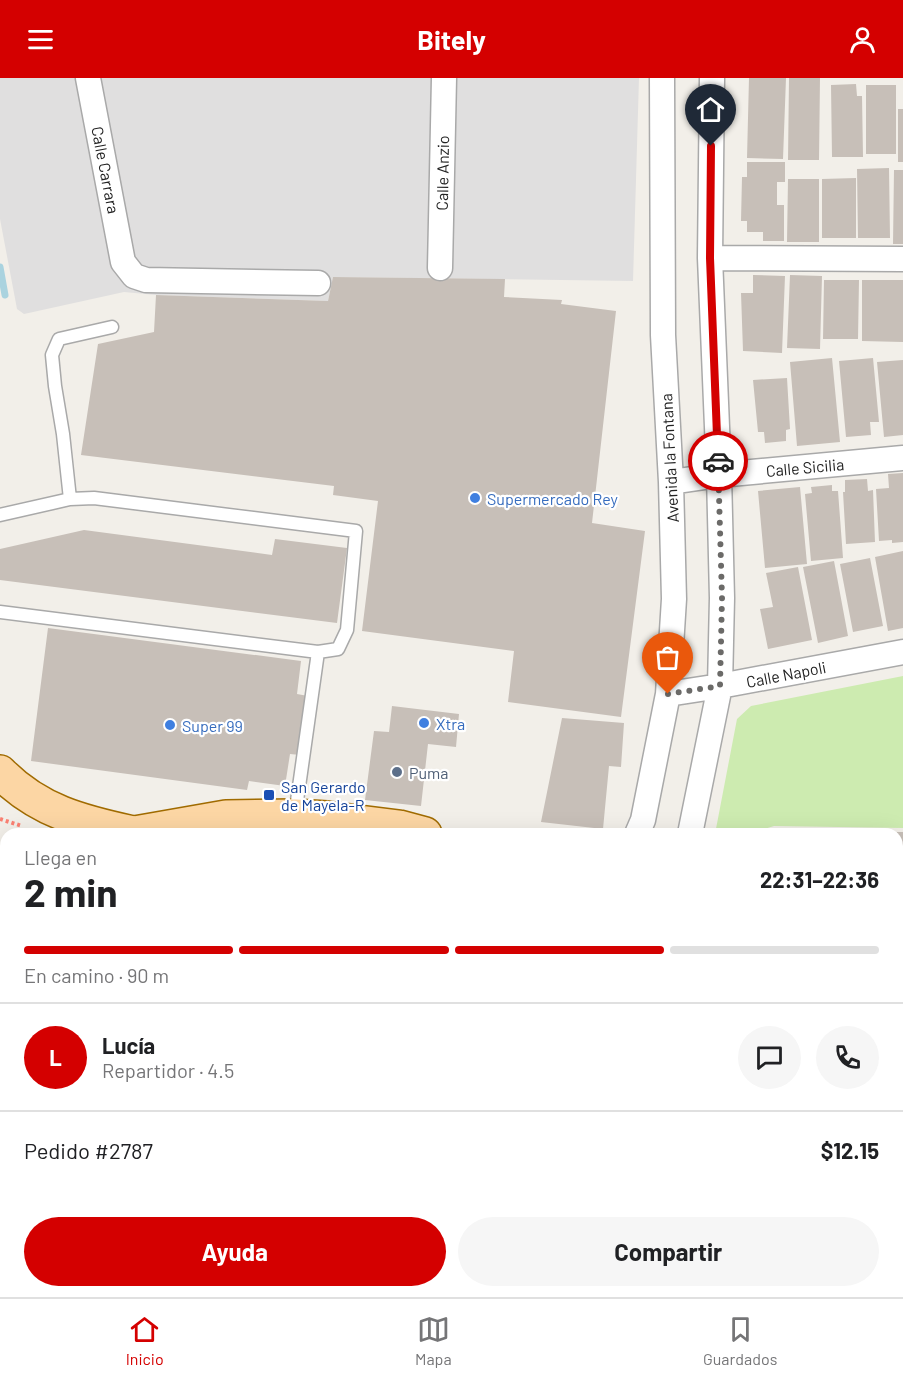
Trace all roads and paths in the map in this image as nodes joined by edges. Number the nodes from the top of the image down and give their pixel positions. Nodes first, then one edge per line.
1 (88, 78) edge
2 (444, 78) edge
3 (662, 78) edge
4 (712, 78) edge
5 (710, 258) junction
6 (903, 259) edge
7 (440, 268) dead end
8 (318, 283) dead end
9 (112, 327) dead end
10 (903, 458) edge
11 (719, 475) junction
12 (671, 482) junction
13 (70, 499) junction
14 (0, 515) edge
15 (0, 612) edge
16 (318, 652) junction
17 (903, 652) edge
18 (720, 686) junction
19 (668, 694) junction
20 (0, 772) edge
21 (310, 822) edge
22 (109, 828) edge
23 (165, 828) edge
24 (403, 828) edge
25 (640, 828) edge
26 (691, 828) edge

1 - 8 street, Calle Carrara
2 - 7 street, Calle Anzio
3 - 12 street, Avenida la Fontana
4 - 5 street
5 - 6 street
5 - 11 street
9 - 13 lane
10 - 11 street, Calle Sicilia
11 - 12 street, Calle Sicilia
11 - 18 street
12 - 19 street, Avenida la Fontana
13 - 14 lane
13 - 16 lane
15 - 16 lane
16 - 21 lane
17 - 18 street, Calle Napoli
18 - 19 street, Calle Napoli
18 - 26 street
19 - 25 street, Avenida la Fontana
20 - 22 main road
21 - 23 main road
21 - 24 main road

